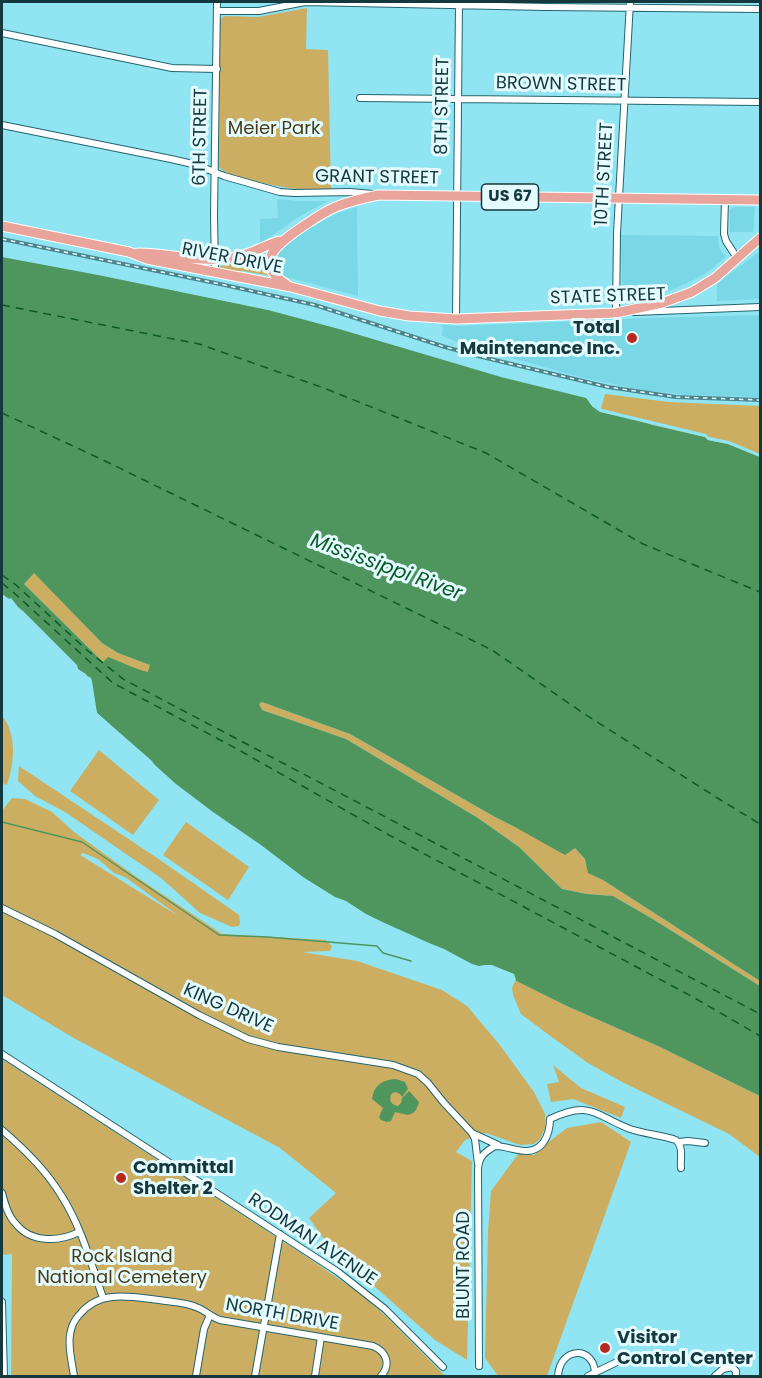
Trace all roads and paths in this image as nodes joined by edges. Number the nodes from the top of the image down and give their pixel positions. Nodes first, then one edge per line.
1 (217, 2) edge
2 (459, 3) edge
3 (630, 5) edge
4 (760, 9) edge
5 (217, 12) junction
6 (2, 33) edge
7 (217, 69) junction
8 (360, 98) dead end
9 (458, 99) junction
10 (624, 101) junction
11 (760, 102) edge
12 (2, 125) edge
13 (215, 172) junction
14 (402, 195) junction
15 (457, 196) junction
16 (619, 199) junction
17 (725, 199) junction
18 (760, 200) edge
19 (2, 226) edge
20 (760, 238) edge
21 (284, 239) junction
22 (129, 252) junction
23 (737, 258) junction
24 (215, 260) junction
25 (215, 273) junction
26 (291, 287) junction
27 (760, 308) edge
28 (616, 313) junction
29 (456, 319) junction
30 (2, 908) edge
31 (2, 1054) edge
32 (2, 1130) edge
33 (472, 1133) junction
34 (679, 1142) junction
35 (705, 1143) dead end
36 (501, 1146) junction
37 (478, 1164) junction
38 (681, 1168) dead end
39 (2, 1193) edge
40 (79, 1232) junction
41 (280, 1234) junction
42 (103, 1299) junction
43 (2, 1302) edge
44 (210, 1315) junction
45 (264, 1327) junction
46 (321, 1337) junction
47 (617, 1362) dead end
48 (479, 1366) dead end
49 (443, 1367) dead end
50 (591, 1375) edge
51 (4, 1377) edge
52 (74, 1377) edge
53 (196, 1377) edge
54 (255, 1377) edge
55 (315, 1377) edge
56 (381, 1377) edge
57 (558, 1377) edge
58 (715, 1377) edge
59 (736, 1377) edge

1 - 5 street, 6TH STREET
2 - 3 street
2 - 5 street
2 - 9 street, 8TH STREET
3 - 4 street
3 - 10 street, 10TH STREET
5 - 7 street, 6TH STREET
6 - 7 street
7 - 13 street, 6TH STREET
8 - 9 street, BROWN STREET
9 - 10 street, BROWN STREET
9 - 15 street, 8TH STREET
10 - 11 street, BROWN STREET
10 - 16 street, 10TH STREET
12 - 13 street, GRANT STREET
13 - 14 street, GRANT STREET
13 - 24 street, 6TH STREET
14 - 15 main road, GRANT STREET / US 67
14 - 21 main road, US 67
15 - 16 main road, GRANT STREET / US 67
15 - 29 street, 8TH STREET
16 - 17 main road, GRANT STREET / US 67
16 - 28 street, 10TH STREET
17 - 18 main road, GRANT STREET / US 67
17 - 23 street
19 - 22 main road, RIVER DRIVE / US 67
20 - 23 main road, US 67
21 - 24 main road, US 67
21 - 26 main road
22 - 24 main road, US 67
22 - 25 main road, RIVER DRIVE / US 67
23 - 28 main road, US 67
24 - 25 street, 6TH STREET
25 - 26 main road, RIVER DRIVE / US 67
26 - 29 main road, RIVER DRIVE / US 67
27 - 28 street, STATE STREET
28 - 29 main road, STATE STREET / US 67
30 - 33 street, KING DRIVE
31 - 41 street, RODMAN AVENUE
32 - 40 street
33 - 36 street
33 - 37 street, BLUNT ROAD
34 - 35 street
34 - 36 street
34 - 38 street
36 - 37 street
37 - 48 street, BLUNT ROAD
39 - 40 street
40 - 42 street
41 - 45 street
41 - 49 street, RODMAN AVENUE
42 - 44 street, NORTH DRIVE
42 - 52 street
43 - 51 street
44 - 45 street, NORTH DRIVE
44 - 53 street
45 - 46 street, NORTH DRIVE
45 - 54 street
46 - 55 street
46 - 56 street, NORTH DRIVE
47 - 50 street
50 - 57 street
58 - 59 street

